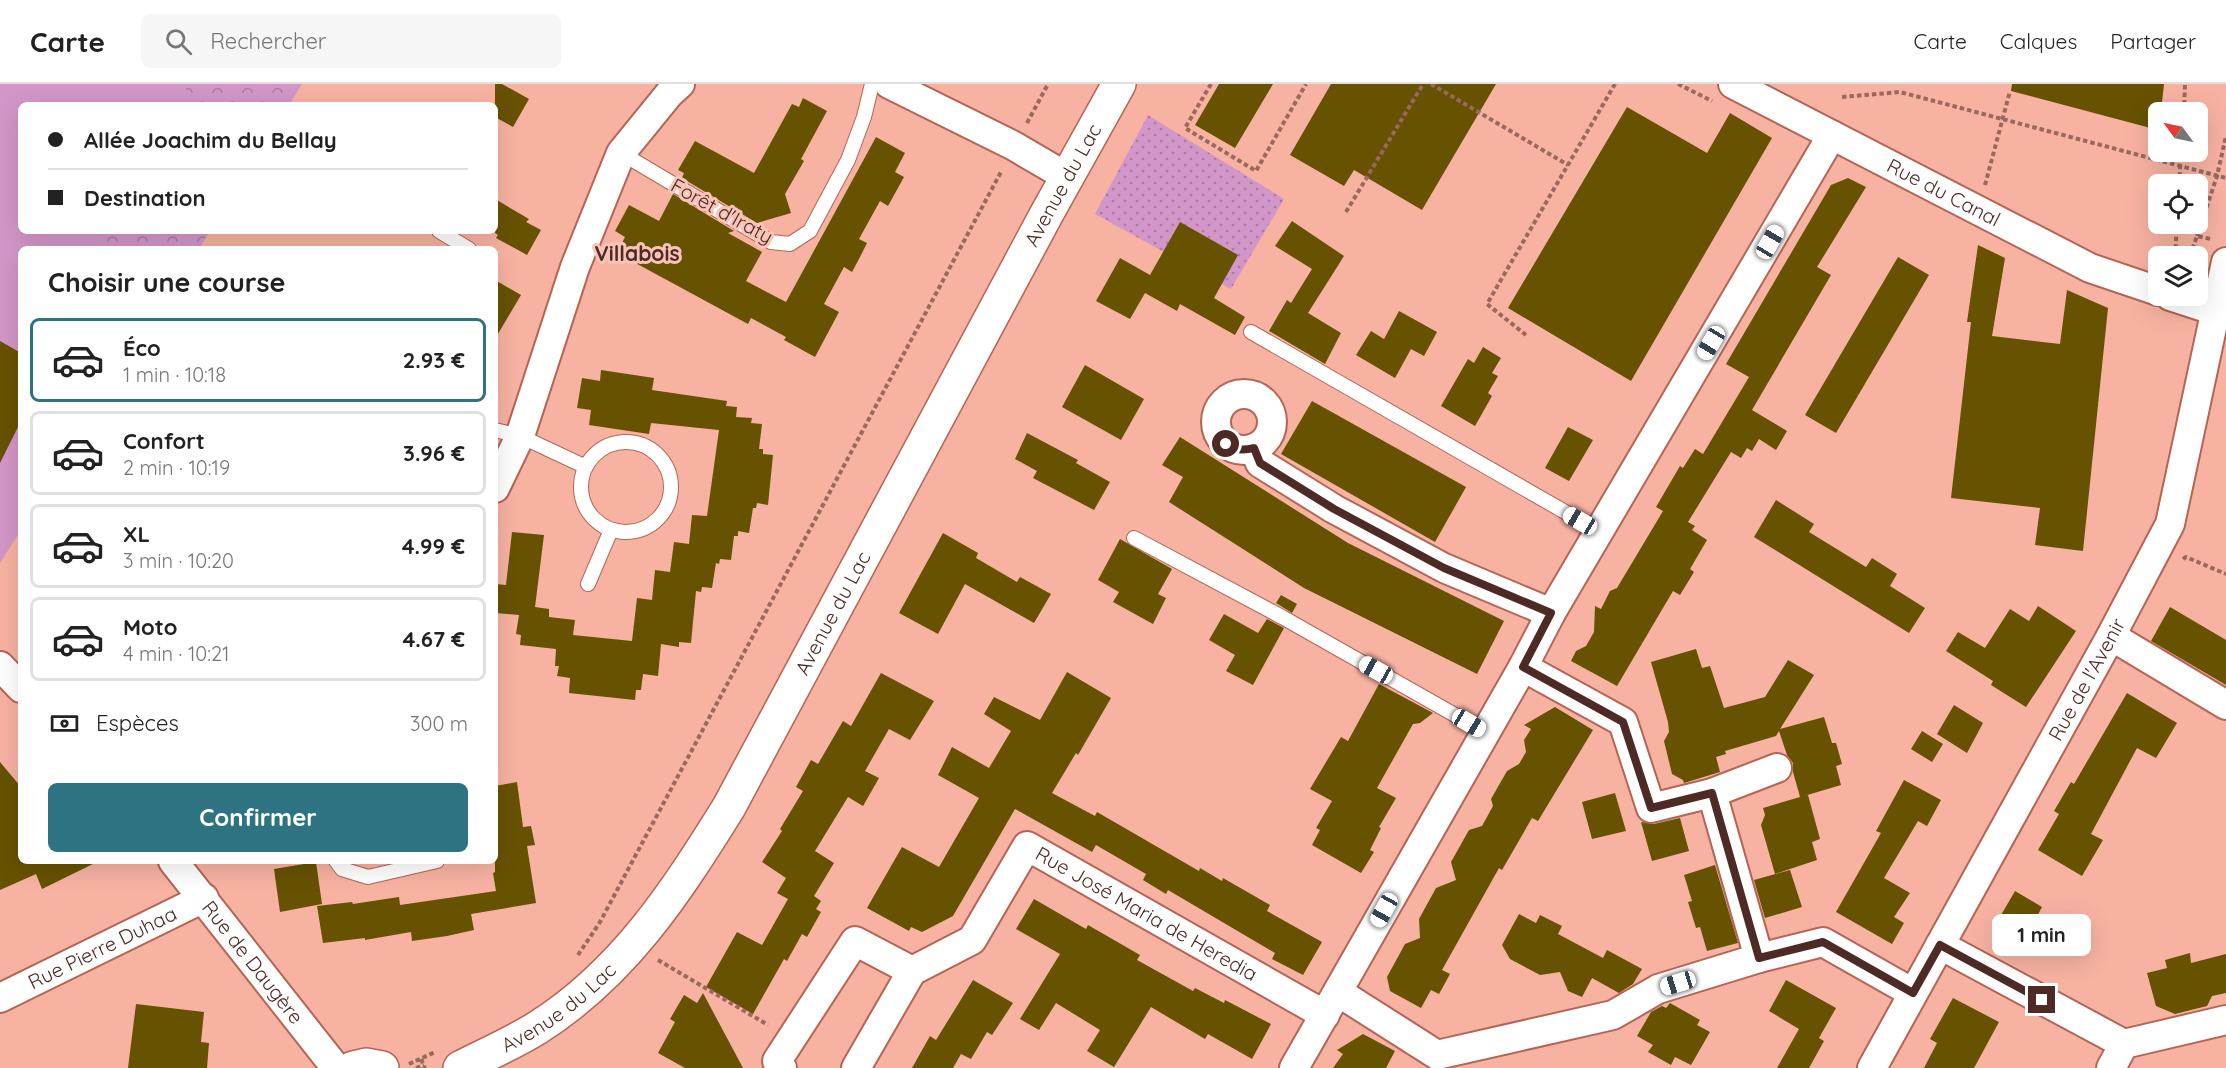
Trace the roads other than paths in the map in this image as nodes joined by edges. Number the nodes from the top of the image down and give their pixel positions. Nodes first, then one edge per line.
1 (680, 84) edge
2 (872, 84) edge
3 (889, 84) edge
4 (1119, 84) edge
5 (1725, 94) edge
6 (1832, 135) junction
7 (621, 153) junction
8 (1067, 177) junction
9 (444, 234) edge
10 (464, 246) edge
11 (2226, 262) edge
12 (2148, 288) edge
13 (2201, 306) edge
14 (2216, 311) junction
15 (1251, 332) dead end
16 (507, 433) edge
17 (1254, 448) dead end
18 (586, 467) junction
19 (498, 474) edge
20 (611, 530) junction
21 (1600, 532) junction
22 (1134, 538) dead end
23 (588, 584) dead end
24 (1551, 613) junction
25 (2111, 636) junction
26 (0, 666) edge
27 (1523, 667) junction
28 (18, 685) edge
29 (2226, 705) edge
30 (1485, 732) junction
31 (1777, 768) dead end
32 (1712, 793) junction
33 (176, 864) edge
34 (338, 864) edge
35 (424, 864) edge
36 (204, 898) junction
37 (1940, 945) junction
38 (1759, 958) junction
39 (912, 971) junction
40 (1913, 993) junction
41 (0, 998) edge
42 (1331, 1003) junction
43 (2226, 1020) edge
44 (2118, 1056) edge
45 (451, 1058) edge
46 (1465, 1059) edge
47 (394, 1066) edge
48 (342, 1067) edge
49 (782, 1068) edge
50 (856, 1068) edge
51 (1294, 1068) edge
52 (1872, 1068) edge

1 - 7 street
2 - 7 lane, Forêt d'Iraty
3 - 8 street
4 - 8 street, Avenue du Lac
5 - 6 street, Rue du Canal
6 - 12 street, Rue du Canal
6 - 21 street
7 - 16 street
8 - 45 street, Avenue du Lac
9 - 10 lane
11 - 14 street, Rue de l'Avenir
13 - 14 street
14 - 25 street, Rue de l'Avenir
15 - 21 lane
16 - 18 lane
16 - 19 street
17 - 24 street
18 - 20 lane
18 - 20 lane
20 - 23 lane
21 - 24 street
22 - 30 lane
24 - 27 street
25 - 29 street
25 - 37 street, Rue de l'Avenir
26 - 28 street
27 - 30 street
27 - 32 street
30 - 42 street
31 - 32 street
32 - 38 street
33 - 36 street, Rue de Daugère
34 - 35 lane
36 - 41 street, Rue Pierre Duhaa
36 - 48 street, Rue de Daugère
37 - 40 street, Rue de l'Avenir
37 - 44 street
38 - 40 street
38 - 46 street
39 - 42 street, Rue José Maria de Heredia
39 - 49 street
39 - 50 street
40 - 52 street, Rue de l'Avenir
42 - 46 street
42 - 51 street
43 - 44 street
47 - 48 street

